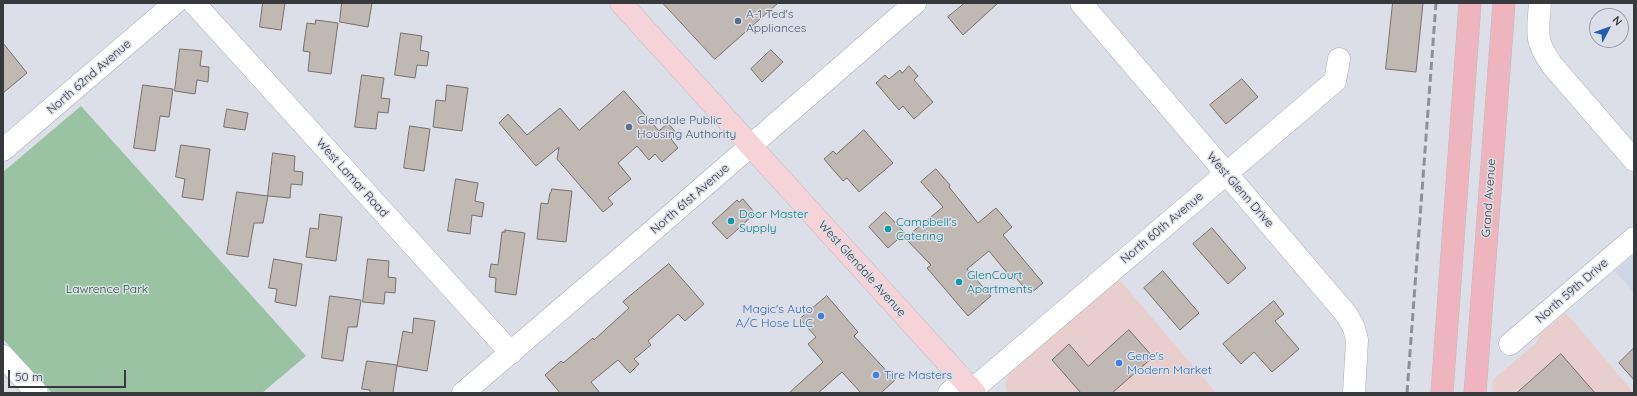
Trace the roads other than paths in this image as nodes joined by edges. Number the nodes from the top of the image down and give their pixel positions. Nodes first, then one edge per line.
1 (175, 3) edge
2 (194, 3) edge
3 (621, 3) edge
4 (915, 3) edge
5 (1080, 3) edge
6 (1470, 3) edge
7 (1504, 3) edge
8 (1540, 3) edge
9 (1339, 59) dead end
10 (751, 145) junction
11 (3, 150) edge
12 (1634, 160) edge
13 (1226, 174) junction
14 (1634, 238) edge
15 (1510, 344) dead end
16 (511, 353) junction
17 (3, 356) edge
18 (965, 389) edge
19 (37, 393) edge
20 (463, 393) edge
21 (1354, 393) edge
22 (1442, 393) edge
23 (1475, 393) edge

1 - 11 street, North 62nd Avenue
2 - 16 street, West Lamar Road
3 - 10 main road, West Glendale Avenue
4 - 10 street, North 61st Avenue
5 - 13 street, West Glenn Drive
6 - 22 highway
7 - 23 highway, Grand Avenue
8 - 12 street
9 - 13 street, North 60th Avenue
10 - 16 street, North 61st Avenue
10 - 18 main road, West Glendale Avenue
13 - 18 street, North 60th Avenue
13 - 21 street, West Glenn Drive
14 - 15 street, North 59th Drive
16 - 20 street, North 61st Avenue
17 - 19 street

